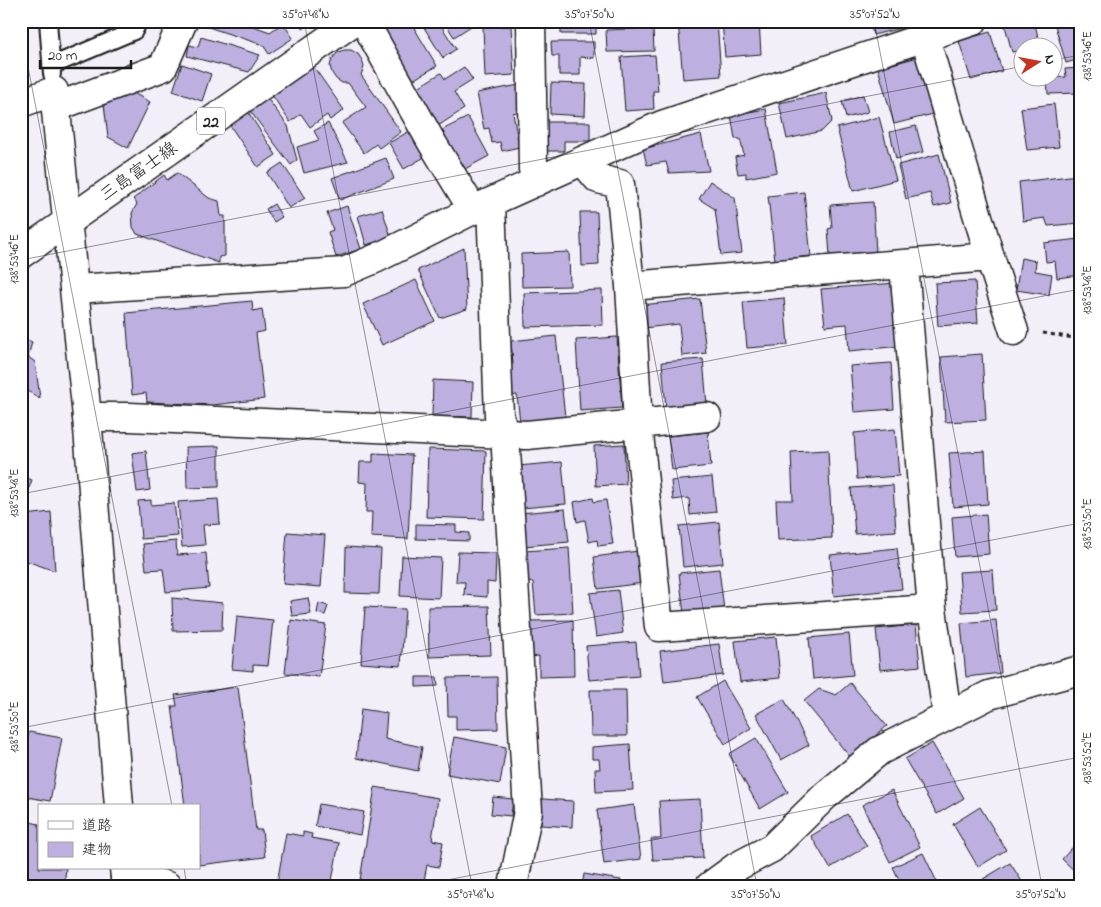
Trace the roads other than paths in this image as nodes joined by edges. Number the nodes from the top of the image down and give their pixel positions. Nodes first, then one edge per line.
1 (48, 21) edge
2 (139, 21) edge
3 (183, 21) edge
4 (354, 21) edge
5 (364, 21) edge
6 (531, 21) edge
7 (973, 21) edge
8 (922, 29) edge
9 (54, 88) junction
10 (21, 103) edge
11 (583, 161) junction
12 (536, 182) junction
13 (482, 207) junction
14 (67, 221) junction
15 (21, 254) edge
16 (990, 257) junction
17 (904, 265) junction
18 (630, 286) junction
19 (75, 289) junction
20 (1014, 331) road end
21 (87, 416) junction
22 (707, 417) dead end
23 (638, 424) junction
24 (506, 434) junction
25 (932, 609) junction
26 (1080, 670) edge
27 (947, 715) junction
28 (119, 804) edge
29 (125, 877) edge
30 (167, 886) edge
31 (513, 886) edge
32 (710, 886) edge

1 - 9 lane
2 - 9 lane
3 - 9 street
4 - 14 street, 三島富士線 / 22
5 - 13 street
6 - 12 street
7 - 8 street
8 - 11 street
8 - 16 street
9 - 10 street
9 - 14 street
11 - 12 street
11 - 18 street
12 - 13 street
13 - 19 street
13 - 24 street
14 - 15 street, 三島富士線 / 22
14 - 19 street
16 - 17 street
16 - 20 street
17 - 18 street
17 - 25 street
18 - 23 street
19 - 21 street
21 - 24 street
21 - 28 street
22 - 23 street
23 - 24 street
23 - 25 street
24 - 31 street
25 - 27 street
26 - 27 street
27 - 32 street
29 - 30 street

